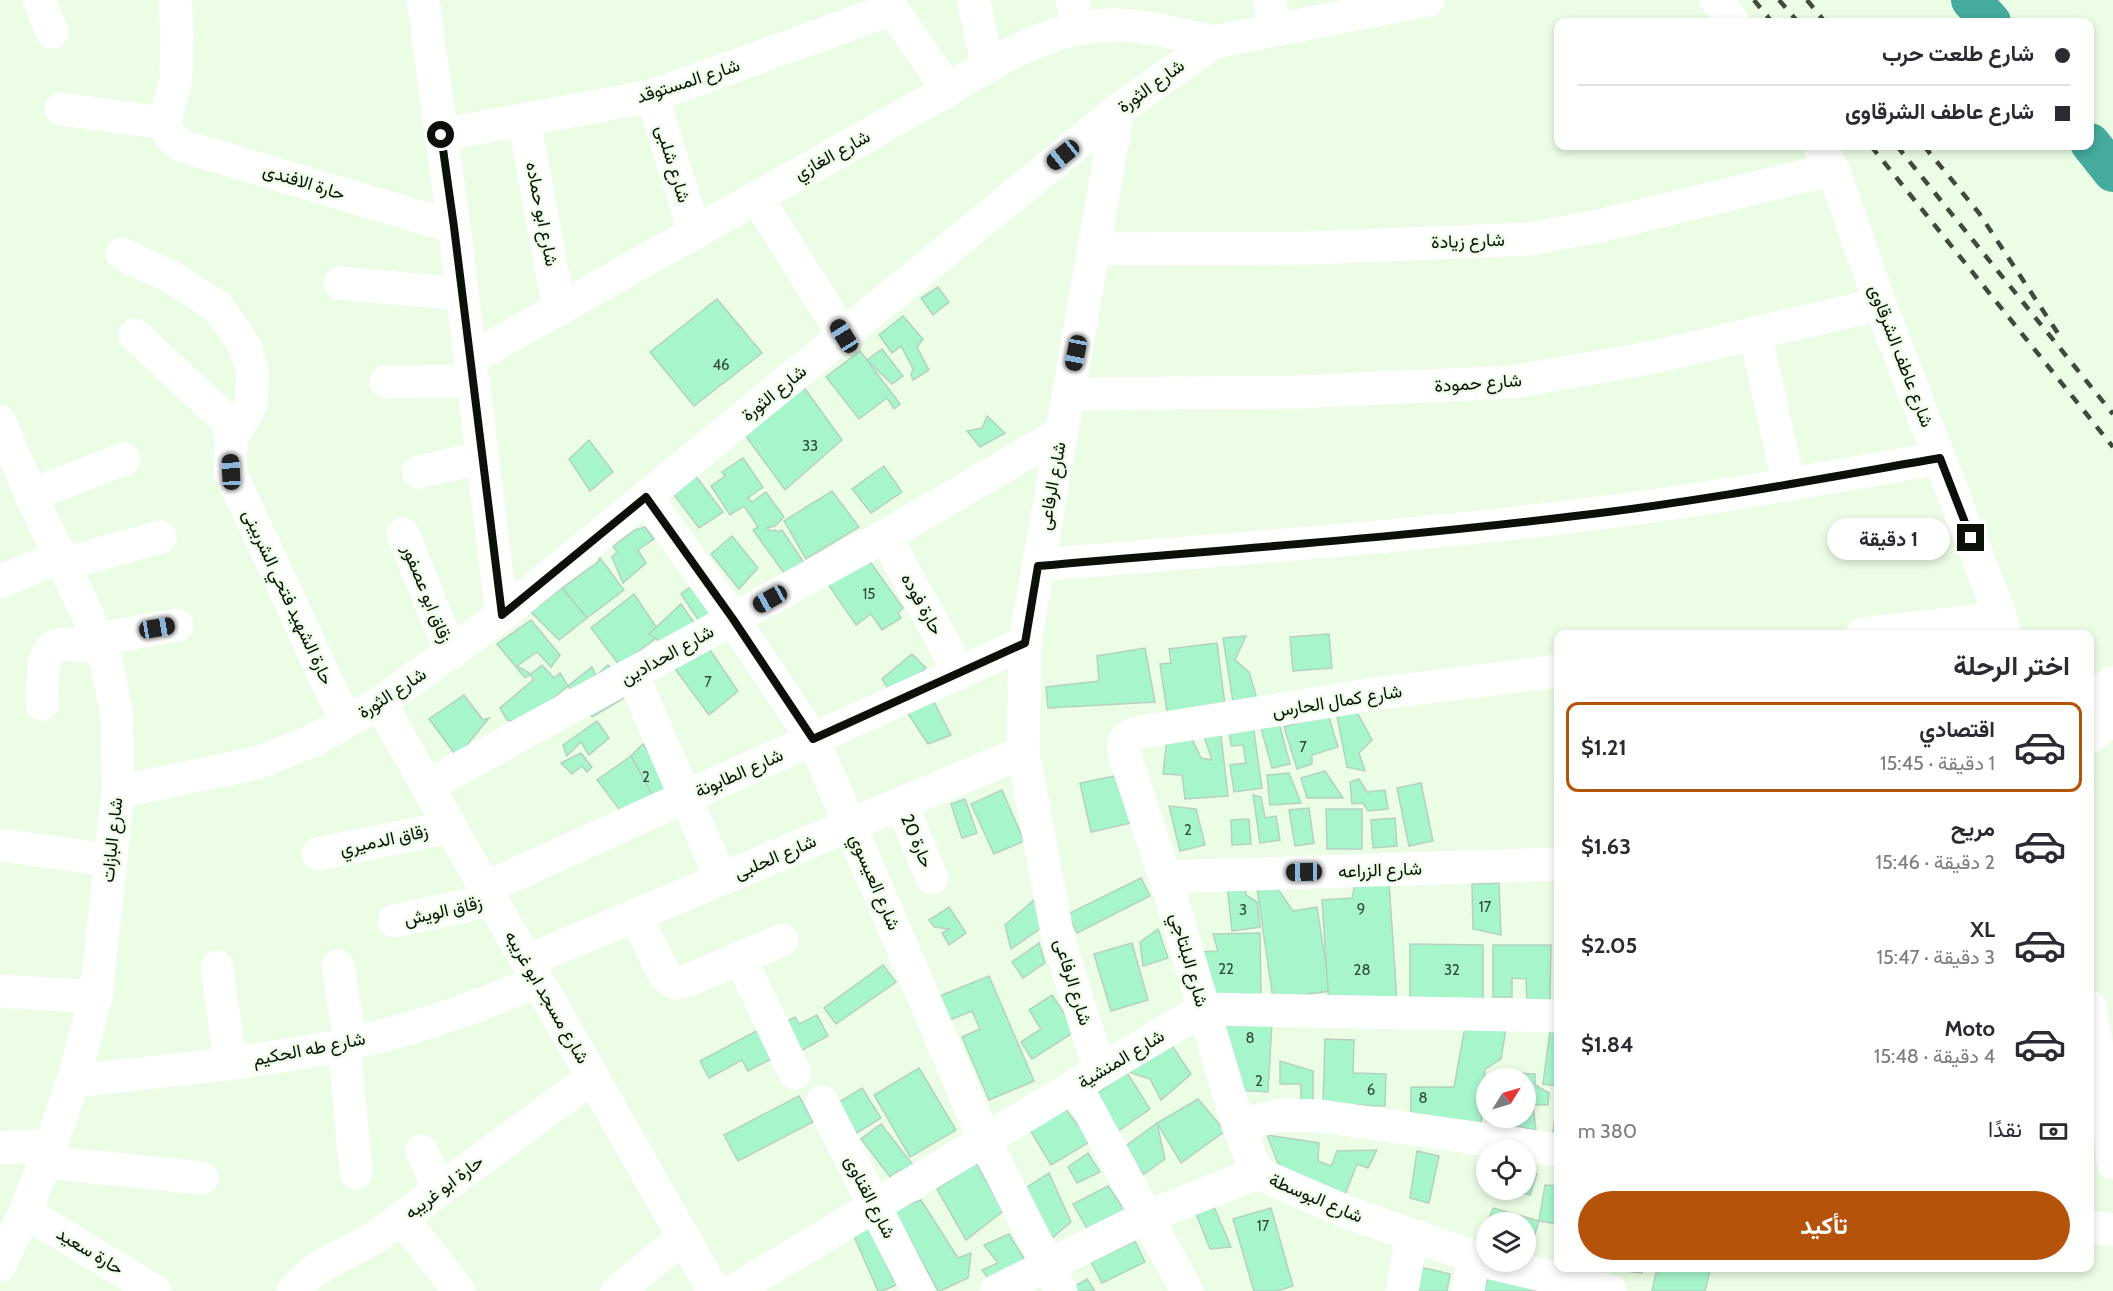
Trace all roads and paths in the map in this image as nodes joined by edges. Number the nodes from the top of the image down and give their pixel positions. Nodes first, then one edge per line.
1 (39, 0) edge
2 (175, 0) edge
3 (423, 0) edge
4 (973, 0) edge
5 (1716, 0) edge
6 (1417, 1) edge
7 (889, 4) edge
8 (1075, 14) edge
9 (1273, 14) edge
10 (1730, 18) edge
11 (52, 32) dead end
12 (1214, 42) junction
13 (988, 65) junction
14 (948, 90) junction
15 (652, 96) junction
16 (61, 109) dead end
17 (1118, 110) junction
18 (524, 120) junction
19 (164, 123) junction
20 (441, 135) junction
21 (1826, 157) edge
22 (757, 198) junction
23 (454, 227) junction
24 (695, 233) junction
25 (1095, 249) junction
26 (122, 254) dead end
27 (340, 283) dead end
28 (462, 294) junction
29 (1880, 304) junction
30 (559, 309) junction
31 (1755, 333) junction
32 (135, 335) dead end
33 (844, 336) junction
34 (471, 370) junction
35 (386, 382) dead end
36 (1068, 394) junction
37 (0, 422) edge
38 (1061, 433) junction
39 (233, 437) junction
40 (482, 458) junction
41 (1940, 458) junction
42 (124, 459) dead end
43 (418, 472) dead end
44 (17, 481) edge
45 (1789, 485) junction
46 (646, 497) junction
47 (403, 534) dead end
48 (885, 536) junction
49 (160, 537) dead end
50 (62, 560) junction
51 (1038, 566) junction
52 (0, 582) edge
53 (502, 615) junction
54 (733, 619) junction
55 (177, 625) dead end
56 (2003, 626) edge
57 (1932, 630) edge
58 (100, 643) junction
59 (1025, 643) junction
60 (451, 654) junction
61 (1554, 672) edge
62 (960, 673) junction
63 (632, 674) junction
64 (2113, 682) edge
65 (2094, 696) edge
66 (380, 703) junction
67 (42, 704) dead end
68 (2113, 718) edge
69 (346, 722) junction
70 (2094, 734) edge
71 (813, 739) junction
72 (1123, 746) joint
73 (1023, 752) junction
74 (427, 786) junction
75 (118, 792) junction
76 (686, 797) junction
77 (901, 804) junction
78 (851, 824) junction
79 (450, 827) junction
80 (0, 845) edge
81 (318, 854) dead end
82 (110, 860) junction
83 (1554, 864) edge
84 (1165, 876) junction
85 (932, 878) dead end
86 (722, 879) junction
87 (488, 894) junction
88 (635, 915) junction
89 (394, 921) dead end
90 (782, 940) dead end
91 (740, 958) junction
92 (338, 966) dead end
93 (217, 967) dead end
94 (532, 971) junction
95 (0, 991) edge
96 (96, 997) junction
97 (1203, 1009) junction
98 (1554, 1016) edge
99 (2094, 1035) edge
100 (347, 1044) junction
101 (230, 1063) junction
102 (795, 1073) dead end
103 (593, 1077) junction
104 (1088, 1079) junction
105 (73, 1081) junction
106 (822, 1102) dead end
107 (2111, 1123) edge
108 (1239, 1125) junction
109 (984, 1141) junction
110 (0, 1148) edge
111 (1554, 1149) edge
112 (422, 1151) dead end
113 (48, 1154) junction
114 (2113, 1163) edge
115 (356, 1173) dead end
116 (1257, 1173) junction
117 (201, 1178) dead end
118 (439, 1191) junction
119 (875, 1207) junction
120 (25, 1212) junction
121 (1146, 1217) junction
122 (402, 1218) junction
123 (2094, 1228) edge
124 (2113, 1230) edge
125 (1412, 1236) junction
126 (684, 1237) junction
127 (1476, 1258) edge
128 (0, 1265) edge
129 (1477, 1272) edge
130 (1528, 1272) edge
131 (1055, 1278) edge
132 (1592, 1289) edge
133 (155, 1291) edge
134 (293, 1291) edge
135 (459, 1291) edge
136 (617, 1291) edge
137 (714, 1291) edge
138 (734, 1291) edge
139 (918, 1291) edge
140 (996, 1291) edge
141 (1187, 1291) edge
142 (1402, 1291) edge
143 (1468, 1291) edge

1 - 11 street
2 - 19 street
3 - 20 street
4 - 13 street
5 - 10 street
6 - 9 street, شارع الثورة
7 - 14 street
7 - 15 street, شارع المستوقد
8 - 12 street, شارع الغازي
8 - 13 street, شارع الغازي
9 - 12 street, شارع الثورة
12 - 17 street, شارع الثورة
13 - 14 street, شارع الغازي
14 - 22 street, شارع الغازي
15 - 18 street, شارع المستوقد
15 - 24 street, شارع شلبى
16 - 19 street
17 - 25 street, شارع الرفاعى
17 - 33 street, شارع الثورة
18 - 20 street, شارع المستوقد
18 - 30 street, شارع ابو حماده
19 - 23 street, حارة الافندى
20 - 23 street
21 - 25 street, شارع زيادة
21 - 29 street, شارع عاطف الشرقاوى
22 - 24 street, شارع الغازي
22 - 33 street
23 - 28 street
24 - 30 street, شارع الغازي
25 - 36 street, شارع الرفاعى
26 - 39 street, حارة الشهيد فتحي الشربينى
27 - 28 street
28 - 34 street
29 - 31 street, شارع حمودة
29 - 41 street, شارع عاطف الشرقاوى
30 - 34 street, شارع الغازي
31 - 36 street, شارع حمودة
31 - 45 street
32 - 39 street
33 - 46 street, شارع الثورة
34 - 35 street
34 - 40 street
36 - 38 street, شارع الرفاعى
37 - 44 street, شارع البازات
38 - 48 street, شارع الحدادين
38 - 51 street, شارع الرفاعى
39 - 69 street, حارة الشهيد فتحي الشربينى
40 - 43 street
40 - 53 street
41 - 45 street
41 - 56 street, شارع عاطف الشرقاوى
42 - 44 street
44 - 50 street, شارع البازات
45 - 51 street
46 - 53 street, شارع الثورة
46 - 54 street, شارع العيسوي
47 - 60 street, زقاق ابو عصفور
48 - 54 street, شارع الحدادين
48 - 62 street, حارة فوده
49 - 50 street
50 - 52 street
50 - 58 street, شارع البازات
51 - 59 street, شارع الرفاعى
53 - 60 street, شارع الثورة
54 - 63 street, شارع الحدادين
54 - 71 street, شارع العيسوي
55 - 58 street
56 - 57 street
58 - 67 street
58 - 75 street, شارع البازات
59 - 62 street, شارع الطابونة
59 - 73 street, شارع الرفاعى
60 - 66 street, شارع الثورة
61 - 72 street, شارع كمال الحارس
62 - 71 street, شارع الطابونة
63 - 74 street, شارع الحدادين
63 - 76 street
64 - 65 street
66 - 69 street, شارع الثورة
66 - 74 street, شارع مسجد ابو غريبه
68 - 70 street
69 - 75 street, شارع الثورة
71 - 76 street, شارع الطابونة
71 - 78 street, شارع العيسوي
72 - 84 street, شارع البلتاجي
73 - 77 street, شارع الحلبى
73 - 104 street, شارع الرفاعى
74 - 79 street, شارع مسجد ابو غريبه
75 - 82 street, شارع البازات
76 - 86 street
76 - 87 street, شارع الطابونة
77 - 78 street, شارع الحلبى
77 - 85 street, حارة 20
78 - 86 street, شارع الحلبى
78 - 109 street, شارع العيسوي
79 - 81 street, زقاق الدميري
79 - 87 street, شارع مسجد ابو غريبه
80 - 82 street
82 - 96 street, شارع البازات
83 - 84 street, شارع الزراعه
84 - 97 street, شارع البلتاجي
86 - 88 street, شارع الحلبى
87 - 89 street, زقاق الويش
87 - 94 street, شارع مسجد ابو غريبه
88 - 91 street
88 - 94 street, شارع الحلبى
90 - 91 street
91 - 102 street
92 - 100 street
93 - 101 street
94 - 100 street, شارع طه الحكيم
94 - 103 street, شارع مسجد ابو غريبه
95 - 96 street
96 - 105 street, شارع البازات
97 - 98 street
97 - 104 street, شارع المنشية
97 - 108 street, شارع البلتاجي
99 - 107 street
100 - 101 street, شارع طه الحكيم
100 - 115 street
101 - 105 street, شارع طه الحكيم
103 - 118 street, حارة ابو غريبه
103 - 126 street, شارع مسجد ابو غريبه
104 - 109 street, شارع المنشية
104 - 121 street, شارع الرفاعى
105 - 113 street, شارع البازات
106 - 119 street, شارع القناوى
107 - 114 street
108 - 111 street
108 - 116 street, شارع البلتاجي
109 - 119 street, شارع المنشية
109 - 131 street, شارع العيسوي
110 - 113 street
112 - 118 street
113 - 117 street
113 - 120 street, شارع البازات
116 - 121 street, شارع البوسطة
116 - 125 street, شارع البوسطة
118 - 122 street, حارة ابو غريبه
119 - 138 street, شارع المنشية
119 - 139 street, شارع القناوى
120 - 128 street, شارع البازات
120 - 133 street, حارة سعيد
121 - 131 street, شارع البوسطة
121 - 141 street, شارع الرفاعى
122 - 134 street, حارة ابو غريبه
122 - 135 street
123 - 124 street
125 - 127 street, شارع البوسطة
125 - 142 street
126 - 136 street
126 - 137 street, شارع مسجد ابو غريبه
129 - 143 street
130 - 132 street, شارع البوسطة
131 - 140 street, شارع البوسطة

